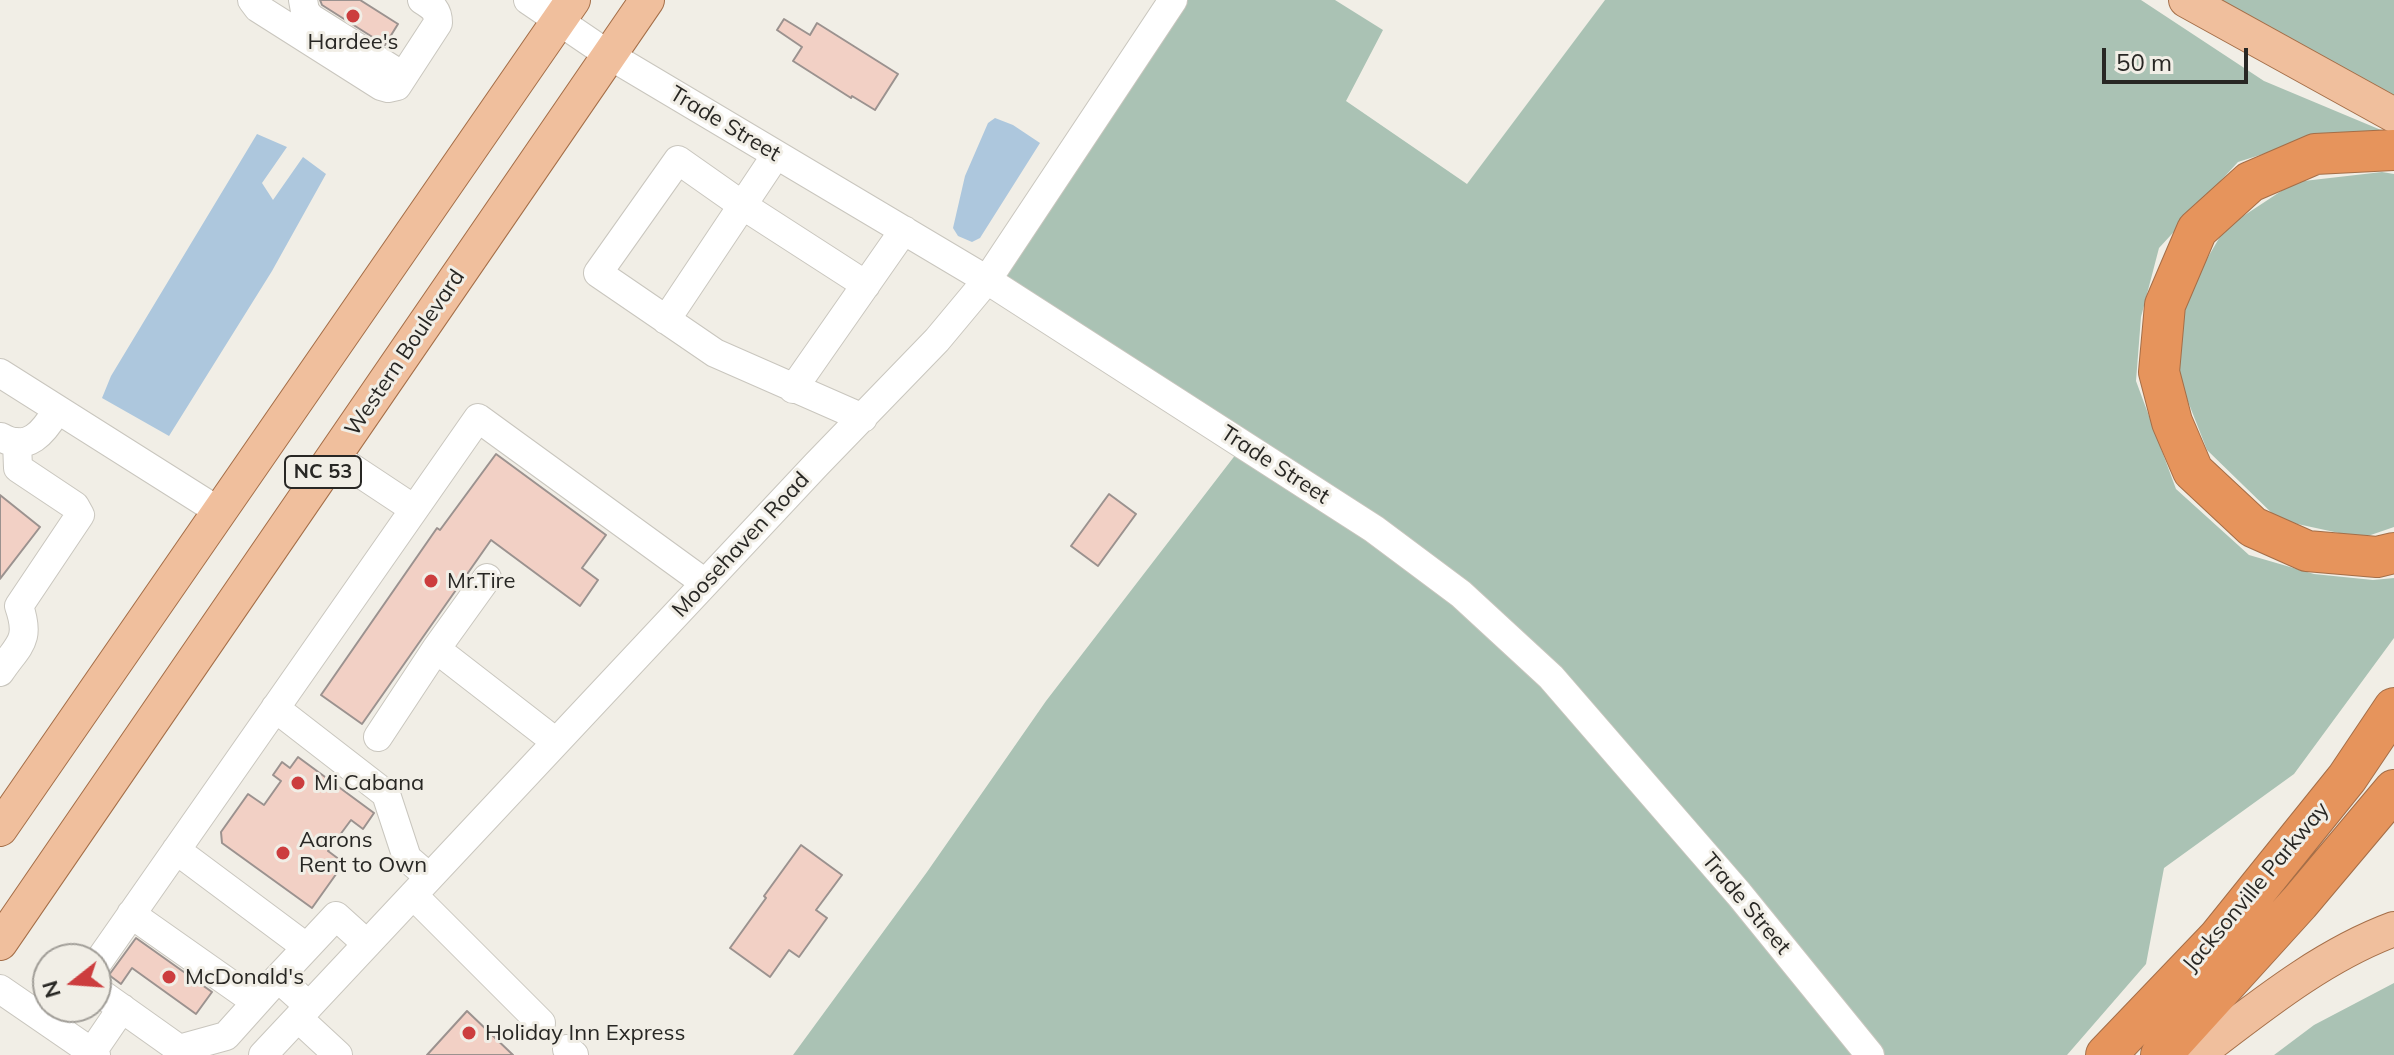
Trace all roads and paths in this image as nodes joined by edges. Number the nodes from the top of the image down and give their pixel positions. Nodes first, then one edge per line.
1 (252, 0) edge
2 (303, 0) edge
3 (422, 0) edge
4 (528, 0) edge
5 (647, 0) edge
6 (1173, 0) edge
7 (2186, 0) edge
8 (566, 10) edge
9 (609, 55) junction
10 (403, 76) junction
11 (2394, 115) edge
12 (2394, 150) edge
13 (776, 155) junction
14 (742, 205) junction
15 (904, 230) junction
16 (987, 280) junction
17 (866, 285) junction
18 (666, 320) junction
19 (0, 373) edge
20 (793, 389) junction
21 (57, 410) junction
22 (863, 418) junction
23 (8, 439) edge
24 (334, 456) junction
25 (414, 509) junction
26 (220, 512) junction
27 (2394, 553) edge
28 (487, 578) dead end
29 (705, 583) junction
30 (436, 649) junction
31 (1, 668) edge
32 (275, 708) junction
33 (2394, 708) edge
34 (378, 737) dead end
35 (556, 742) junction
36 (2394, 790) edge
37 (0, 829) edge
38 (176, 850) junction
39 (421, 886) junction
40 (131, 914) junction
41 (2394, 929) edge
42 (0, 943) edge
43 (111, 943) edge
44 (367, 944) junction
45 (306, 947) junction
46 (278, 978) junction
47 (0, 989) edge
48 (112, 1001) edge
49 (256, 1002) junction
50 (122, 1008) junction
51 (304, 1012) junction
52 (541, 1023) dead end
53 (94, 1053) edge
54 (263, 1055) edge
55 (338, 1055) edge
56 (1870, 1055) edge
57 (2106, 1055) edge
58 (2161, 1055) edge
59 (2196, 1055) edge

1 - 10 street
2 - 10 street
3 - 10 street
4 - 8 street, Trade Street
5 - 9 main road, Western Boulevard / NC 53
6 - 16 street, Moosehaven Road
7 - 11 main road
8 - 9 street, Trade Street
8 - 26 main road, NC 53
9 - 13 street, Trade Street
9 - 24 main road, Western Boulevard / NC 53
12 - 27 highway
13 - 14 street
13 - 15 street, Trade Street
14 - 17 street
14 - 18 street
14 - 18 street
15 - 16 street, Trade Street
15 - 17 street
16 - 22 street, Moosehaven Road
16 - 56 street, Trade Street
17 - 20 street
18 - 20 street
19 - 21 street
20 - 22 street
21 - 23 street
21 - 26 street
22 - 29 street, Moosehaven Road
23 - 31 street
24 - 25 street
24 - 42 main road, Western Boulevard / NC 53
25 - 29 street
25 - 32 street
26 - 37 main road, NC 53
28 - 30 street
29 - 35 street, Moosehaven Road
30 - 34 street
30 - 35 street
32 - 38 street
32 - 39 street
33 - 57 highway, Jacksonville Parkway
35 - 39 street, Moosehaven Road
36 - 58 highway, Jacksonville Parkway
38 - 40 street
38 - 45 street
39 - 44 street, Moosehaven Road
39 - 52 street
40 - 43 street
40 - 49 street
41 - 59 main road
44 - 45 street
44 - 51 street, Moosehaven Road
45 - 46 street
46 - 49 street
46 - 51 street
47 - 53 street
48 - 50 street
49 - 50 street
50 - 53 street
51 - 54 street, Moosehaven Road
51 - 55 street

